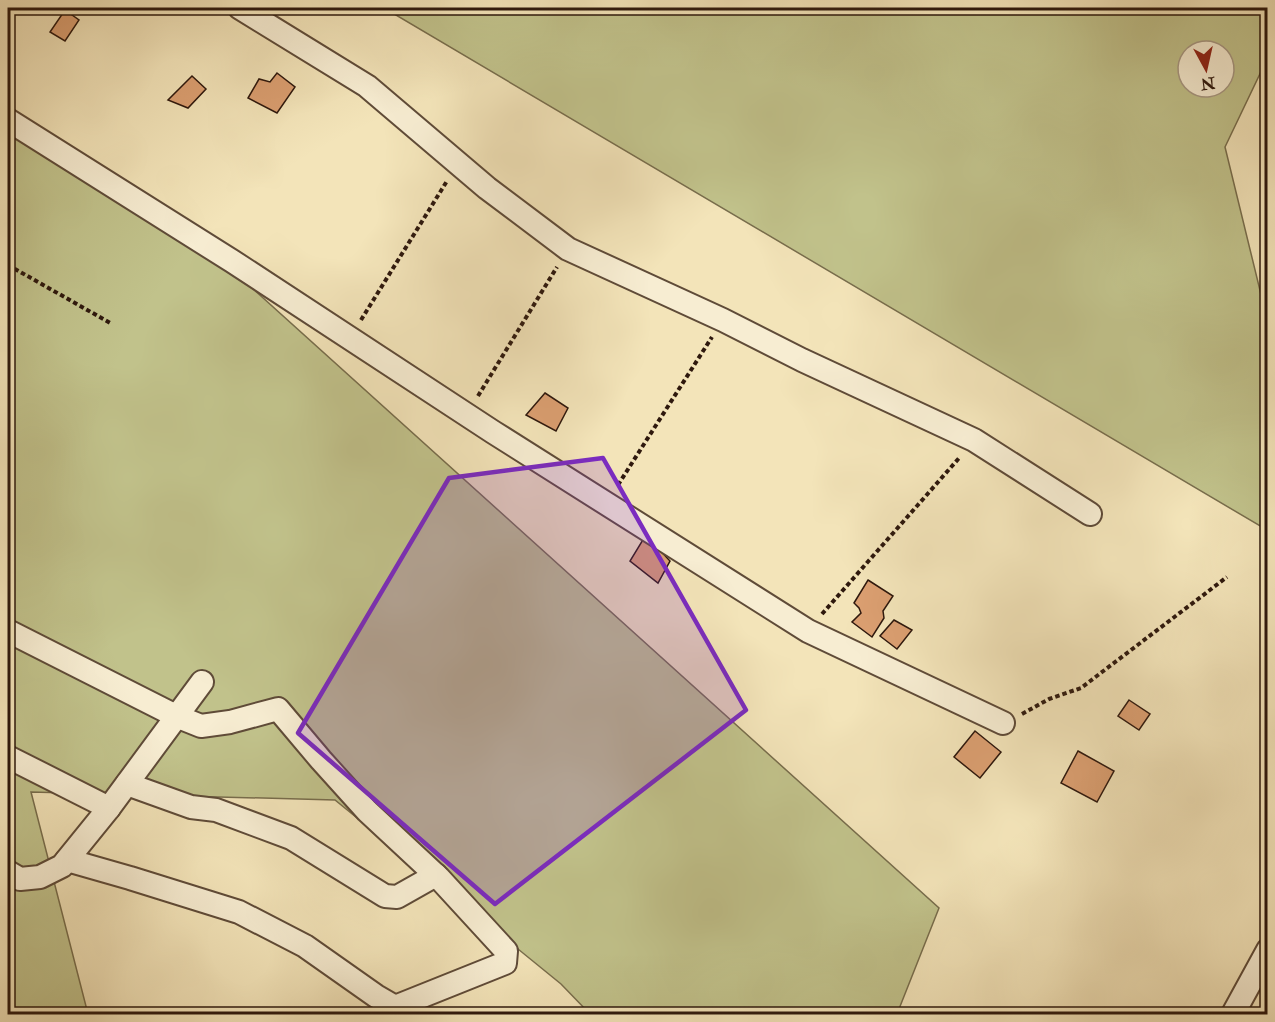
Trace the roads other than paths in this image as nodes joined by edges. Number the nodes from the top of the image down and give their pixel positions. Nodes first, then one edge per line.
1 (240, 8) edge
2 (8, 120) edge
3 (1090, 514) dead end
4 (8, 631) edge
5 (202, 682) dead end
6 (176, 716) junction
7 (1003, 723) road end
8 (8, 757) edge
9 (127, 784) junction
10 (109, 808) junction
11 (67, 860) junction
12 (8, 872) edge
13 (436, 875) junction
14 (1268, 950) edge
15 (1259, 988) edge
16 (1233, 1014) edge

1 - 3 street
2 - 7 street
4 - 6 street
5 - 6 street
6 - 9 street
6 - 13 street
8 - 10 street
9 - 10 street
9 - 13 street
10 - 11 street
11 - 12 street
11 - 13 street
14 - 15 street
15 - 16 street

